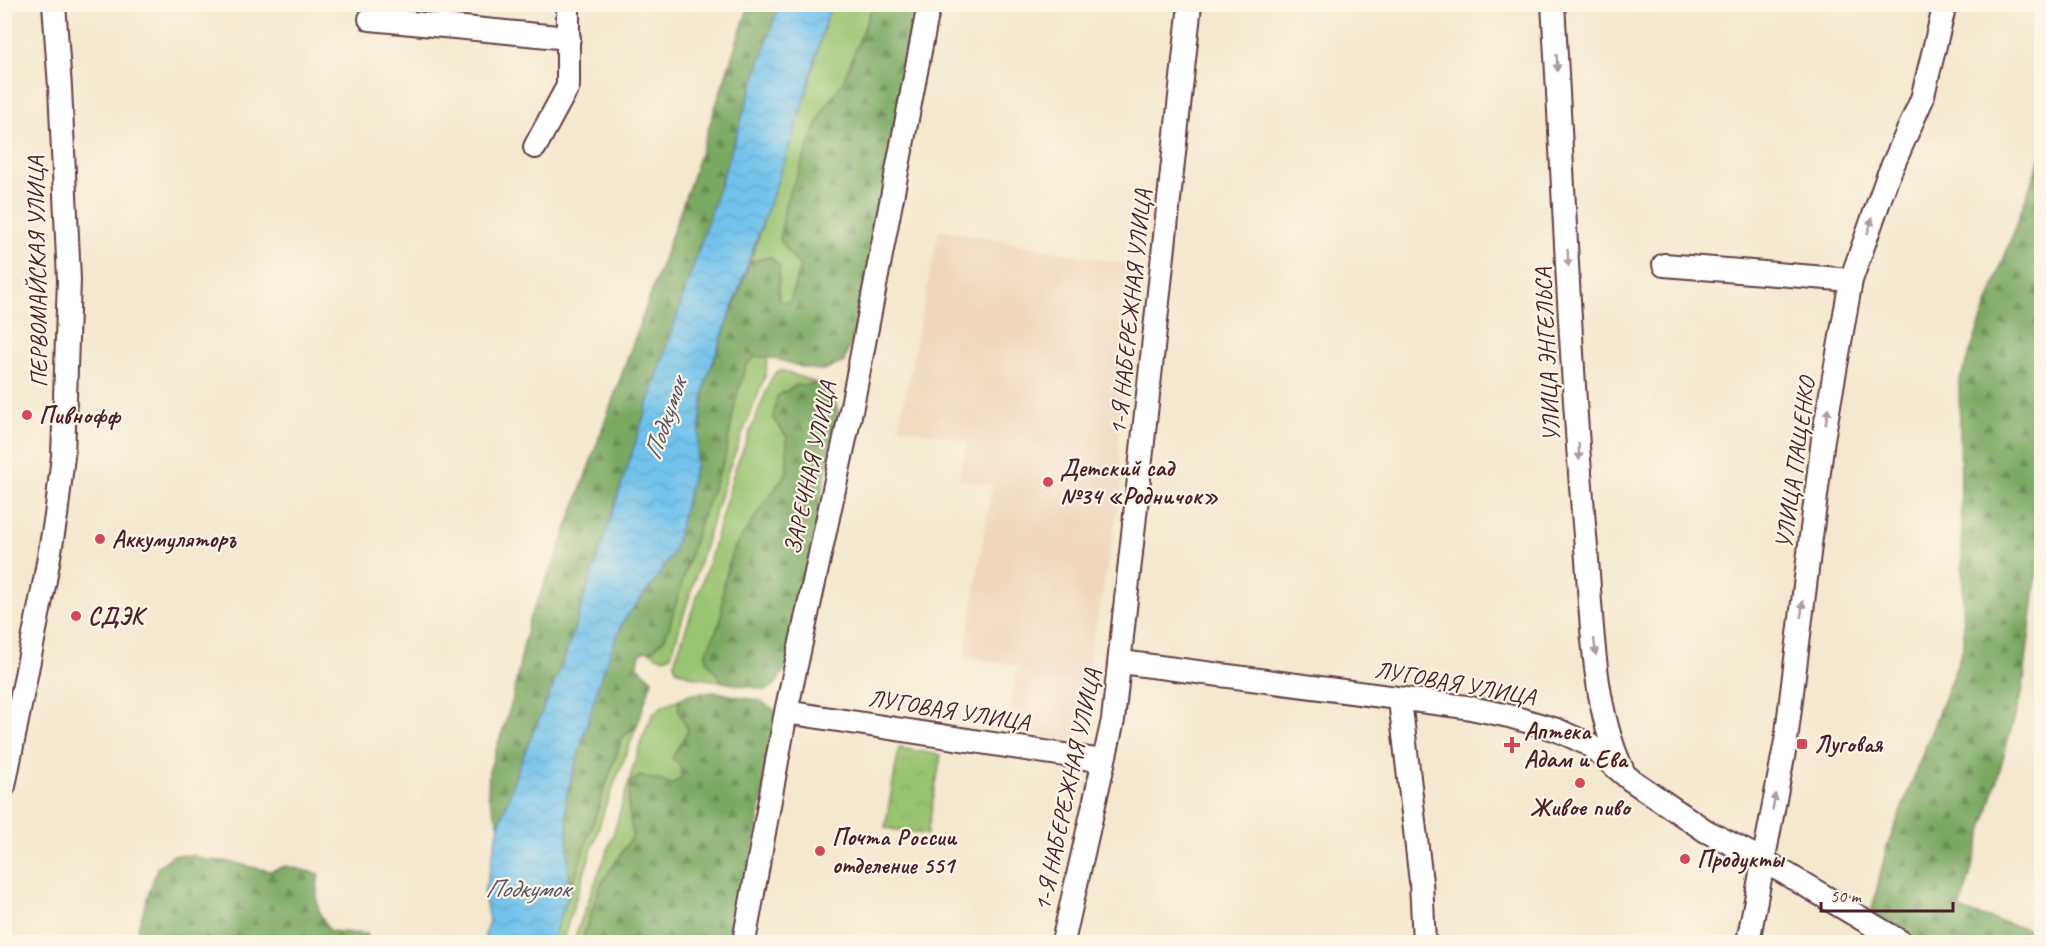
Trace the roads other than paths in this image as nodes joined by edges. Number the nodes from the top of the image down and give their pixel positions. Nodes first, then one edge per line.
1 (54, 4) edge
2 (568, 4) edge
3 (928, 4) edge
4 (1190, 4) edge
5 (1553, 4) edge
6 (1945, 4) edge
7 (370, 19) dead end
8 (569, 38) junction
9 (535, 147) dead end
10 (1664, 265) dead end
11 (1851, 280) junction
12 (1121, 662) junction
13 (1400, 700) junction
14 (1602, 701) junction
15 (786, 712) junction
16 (1577, 739) junction
17 (1103, 761) junction
18 (1624, 774) junction
19 (4, 786) edge
20 (1762, 860) junction
21 (744, 942) edge
22 (1063, 942) edge
23 (1424, 942) edge
24 (1748, 942) edge
25 (1901, 942) edge

1 - 19 street, ПЕРВОМАЙСКАЯ УЛИЦА
2 - 8 street
3 - 15 street, ЗАРЕЧНАЯ УЛИЦА
4 - 12 street, 1-Я НАБЕРЕЖНАЯ УЛИЦА
5 -> 14 street, УЛИЦА ЭНГЕЛЬСА
11 -> 6 street, УЛИЦА ПАЩЕНКО
7 - 8 street
8 - 9 street
10 - 11 street
20 -> 11 street, УЛИЦА ПАЩЕНКО
12 - 13 street, ЛУГОВАЯ УЛИЦА
12 - 17 street, 1-Я НАБЕРЕЖНАЯ УЛИЦА
13 - 16 street, ЛУГОВАЯ УЛИЦА
13 - 23 street
14 - 16 street, УЛИЦА ЭНГЕЛЬСА
14 - 18 street, УЛИЦА ЭНГЕЛЬСА
15 - 17 street, ЛУГОВАЯ УЛИЦА
15 - 21 street, ЗАРЕЧНАЯ УЛИЦА
16 - 18 street, ЛУГОВАЯ УЛИЦА
17 - 22 street, 1-Я НАБЕРЕЖНАЯ УЛИЦА
18 - 20 street, ЛУГОВАЯ УЛИЦА
20 - 24 street, УЛИЦА ПАЩЕНКО
20 - 25 street, ЛУГОВАЯ УЛИЦА

